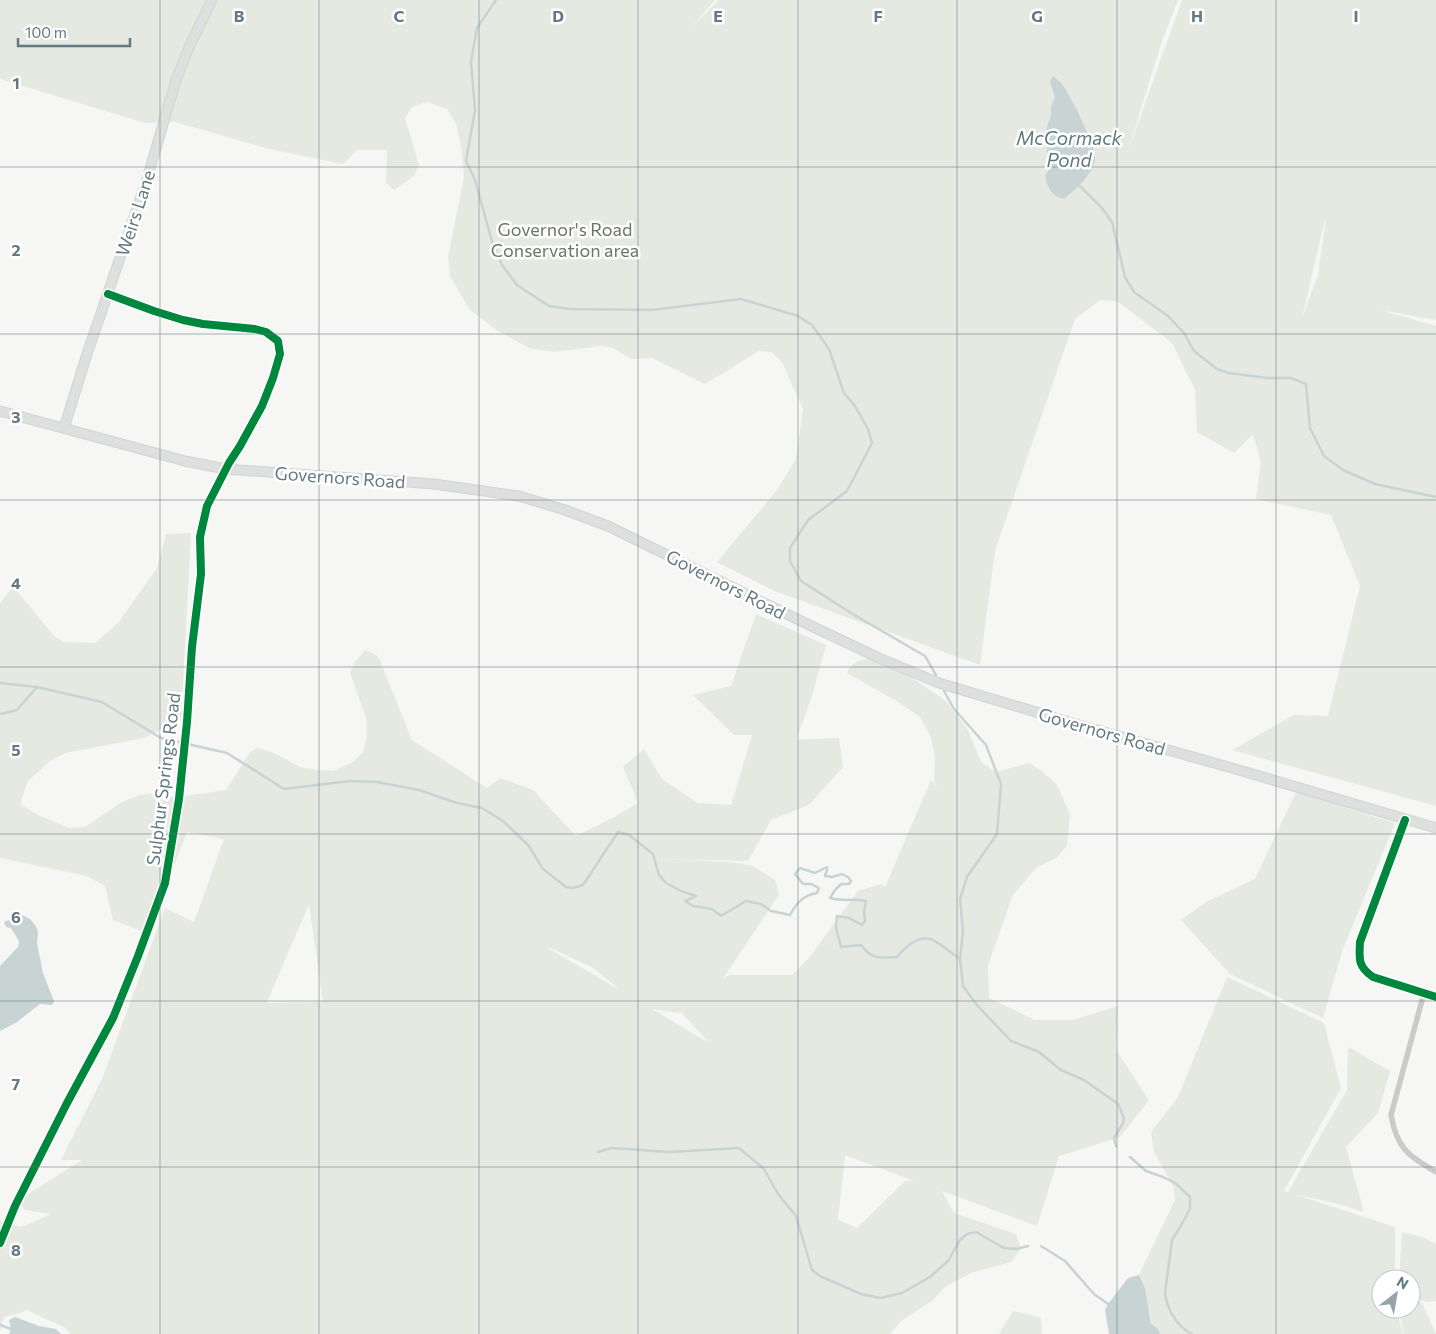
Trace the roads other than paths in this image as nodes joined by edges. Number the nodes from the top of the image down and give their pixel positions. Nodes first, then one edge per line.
1 (212, 0) edge
2 (108, 294) junction
3 (0, 411) edge
4 (64, 428) junction
5 (226, 469) junction
6 (1405, 820) junction
7 (1436, 828) edge
8 (1424, 993) junction
9 (1436, 997) edge
10 (1436, 1172) edge
11 (0, 1243) edge

1 - 2 main road, Weirs Lane
2 - 4 main road, Weirs Lane
2 - 5 street, Sulphur Springs Road
3 - 4 main road, Governors Road
4 - 5 main road, Governors Road
5 - 6 main road, Governors Road
5 - 11 street, Sulphur Springs Road
6 - 7 main road, Governors Road
6 - 8 street
8 - 9 street
8 - 10 street

